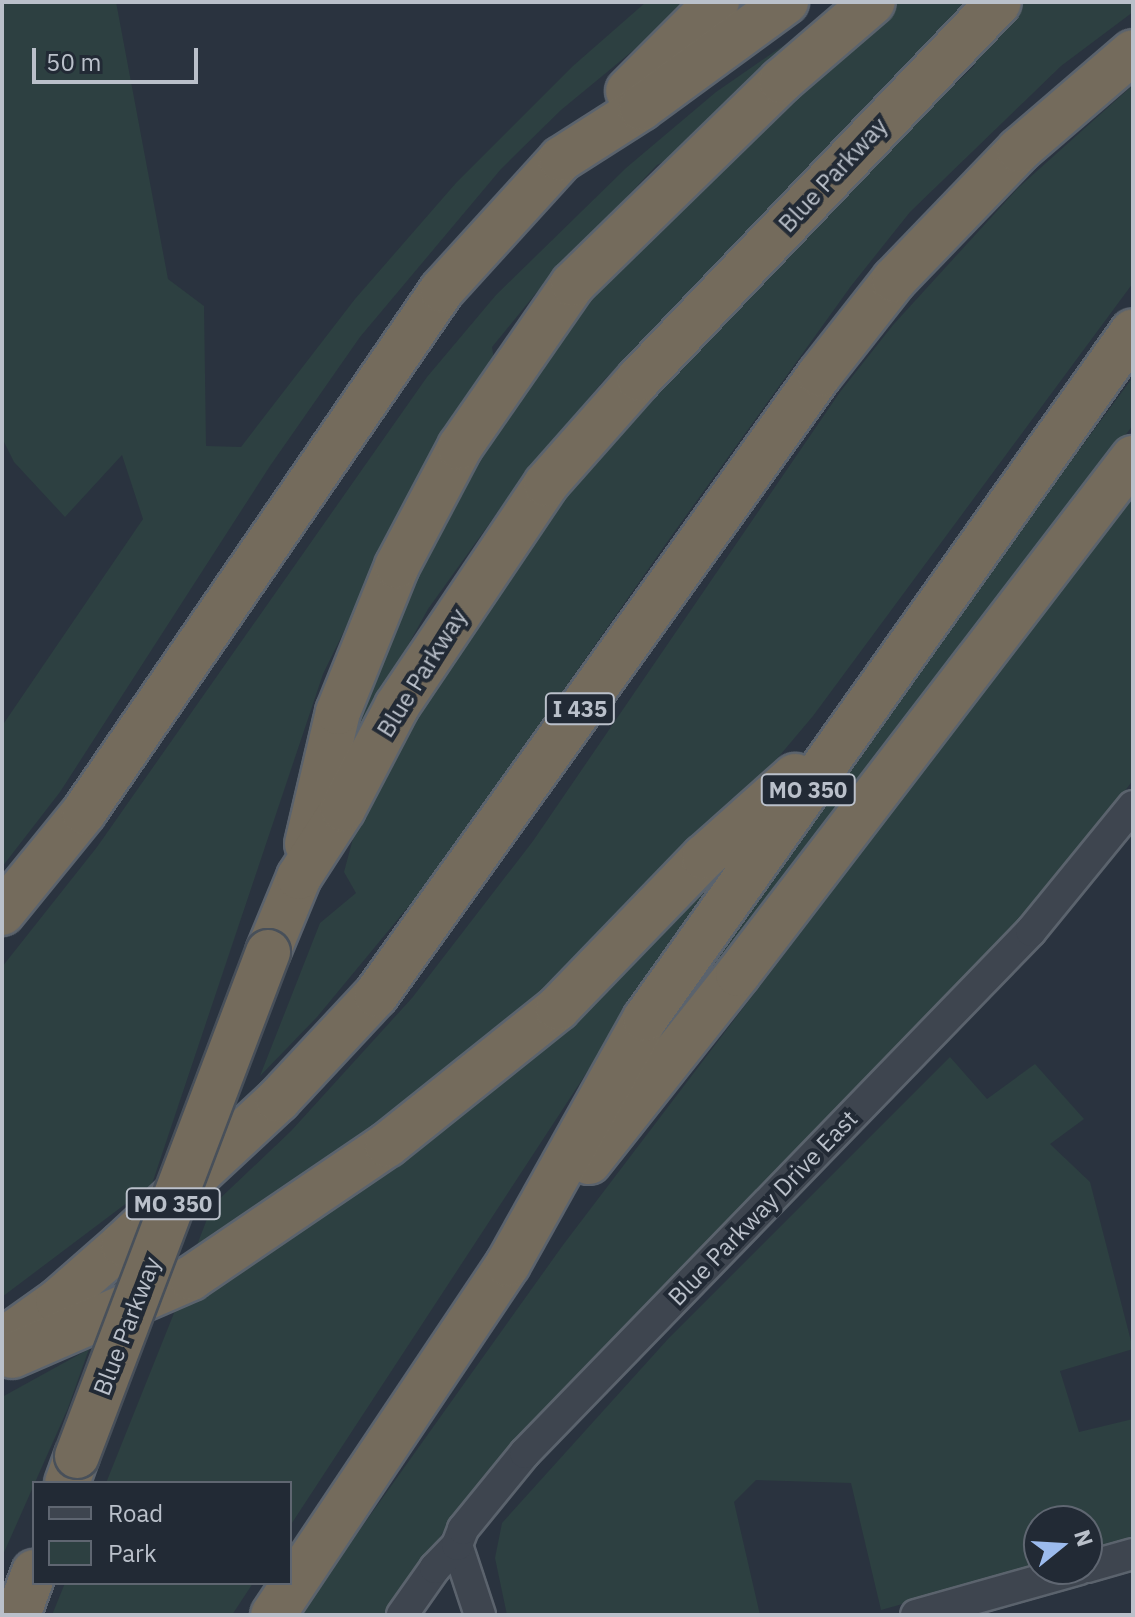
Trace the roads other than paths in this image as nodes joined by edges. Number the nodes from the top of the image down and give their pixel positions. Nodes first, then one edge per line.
1 (717, 2) edge
2 (786, 2) edge
3 (873, 2) edge
4 (999, 2) edge
5 (1133, 52) edge
6 (561, 159) junction
7 (1133, 331) edge
8 (1133, 458) edge
9 (855, 723) junction
10 (1133, 806) edge
11 (299, 877) junction
12 (2, 913) edge
13 (508, 1264) junction
14 (2, 1341) edge
15 (2, 1360) edge
16 (72, 1470) edge
17 (457, 1545) junction
18 (1133, 1554) edge
19 (1103, 1562) edge
20 (32, 1577) edge
21 (1023, 1585) edge
22 (18, 1615) edge
23 (273, 1615) edge
24 (402, 1615) edge
25 (480, 1615) edge
26 (916, 1615) edge

1 - 6 highway
2 - 6 highway
3 - 11 highway
4 - 11 highway, Blue Parkway / MO 350
5 - 14 highway, I 435
6 - 12 highway
7 - 9 highway, MO 350
8 - 13 highway
9 - 13 highway, MO 350
9 - 15 highway
10 - 17 street, Blue Parkway Drive East
11 - 16 highway, Blue Parkway / MO 350, bridge
13 - 23 highway, MO 350
17 - 24 street, Blue Parkway Drive East
17 - 25 street
18 - 19 street
20 - 22 highway
21 - 26 street

